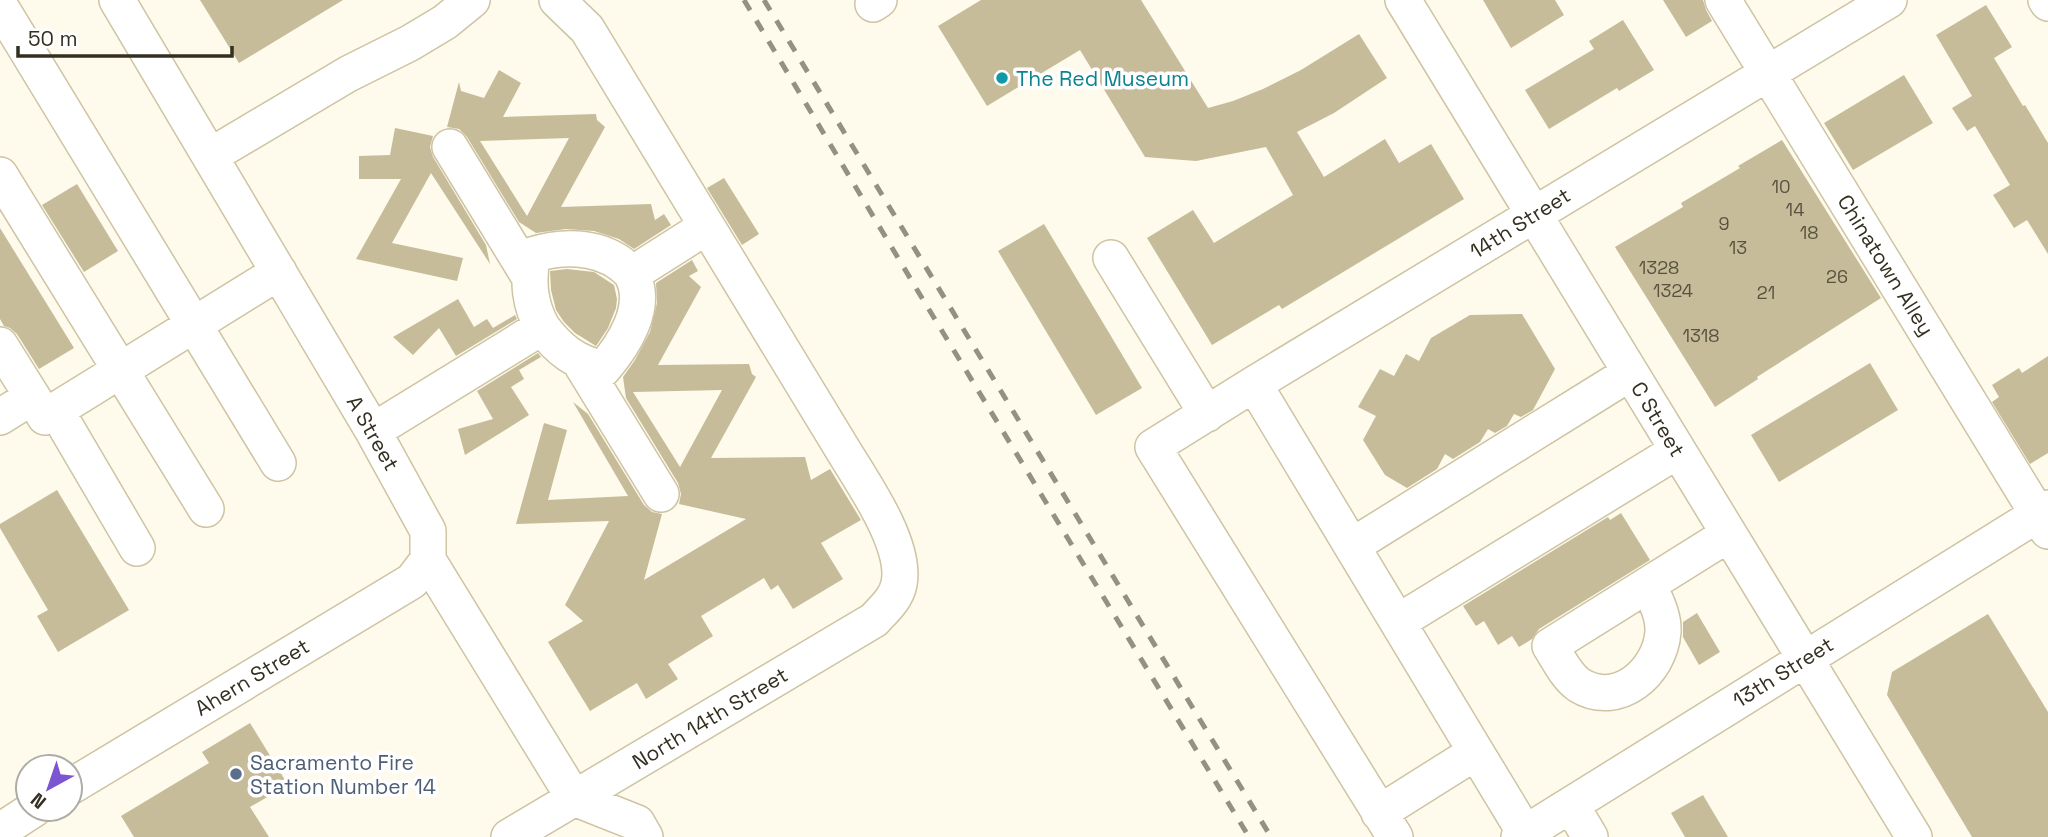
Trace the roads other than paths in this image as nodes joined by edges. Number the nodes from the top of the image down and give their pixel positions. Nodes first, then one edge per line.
1 (117, 0) edge
2 (472, 0) edge
3 (557, 0) edge
4 (1403, 0) edge
5 (1723, 0) edge
6 (1889, 0) edge
7 (0, 6) edge
8 (1767, 74) junction
9 (450, 147) dead end
10 (209, 156) junction
11 (0, 175) edge
12 (1534, 214) junction
13 (706, 227) junction
14 (1111, 258) dead end
15 (278, 272) junction
16 (632, 274) junction
17 (530, 278) junction
18 (195, 325) junction
19 (542, 327) junction
20 (0, 345) edge
21 (580, 362) junction
22 (120, 371) junction
23 (1630, 373) junction
24 (1254, 384) junction
25 (44, 404) junction
26 (1207, 414) junction
27 (0, 417) edge
28 (373, 431) junction
29 (1677, 451) junction
30 (278, 463) dead end
31 (661, 494) dead end
32 (206, 509) dead end
33 (2045, 518) edge
34 (1728, 534) junction
35 (1352, 546) junction
36 (137, 548) dead end
37 (428, 560) junction
38 (1649, 585) dead end
39 (1398, 622) junction
40 (1805, 659) junction
41 (1476, 752) junction
42 (84, 779) edge
43 (575, 798) junction
44 (1571, 805) junction
45 (1387, 825) edge
46 (1522, 835) edge
47 (509, 837) edge
48 (645, 837) edge
49 (1590, 837) edge
50 (1914, 837) edge

1 - 10 street, A Street
2 - 10 street
3 - 13 street
4 - 12 street, C Street
5 - 8 street, Chinatown Alley
6 - 8 street, 14th Street
7 - 18 street
8 - 12 street, 14th Street
8 - 33 street, Chinatown Alley
9 - 17 street
10 - 15 street, A Street
11 - 22 street
12 - 23 street, C Street
12 - 24 street, 14th Street
13 - 16 street
13 - 43 street, North 14th Street
14 - 26 street
15 - 18 street
15 - 28 street, A Street
16 - 17 street
16 - 21 street
17 - 19 street
18 - 22 street
18 - 30 street
19 - 21 street
19 - 28 street
20 - 25 street
21 - 31 street
22 - 25 street
22 - 32 street
23 - 29 street, C Street
23 - 35 street
24 - 26 street, 14th Street
24 - 35 street
25 - 27 street
25 - 36 street
26 - 45 street, 14th Street
28 - 37 street, A Street
29 - 34 street, C Street
29 - 39 street
33 - 40 street, 13th Street
34 - 38 street
34 - 40 street, C Street
35 - 39 street
37 - 42 street, Ahern Street
37 - 43 street, A Street
39 - 41 street
40 - 44 street, 13th Street
40 - 50 street, C Street
41 - 45 street
41 - 46 street
43 - 47 street, North 14th Street
43 - 48 street
44 - 46 street, 13th Street
44 - 49 street

